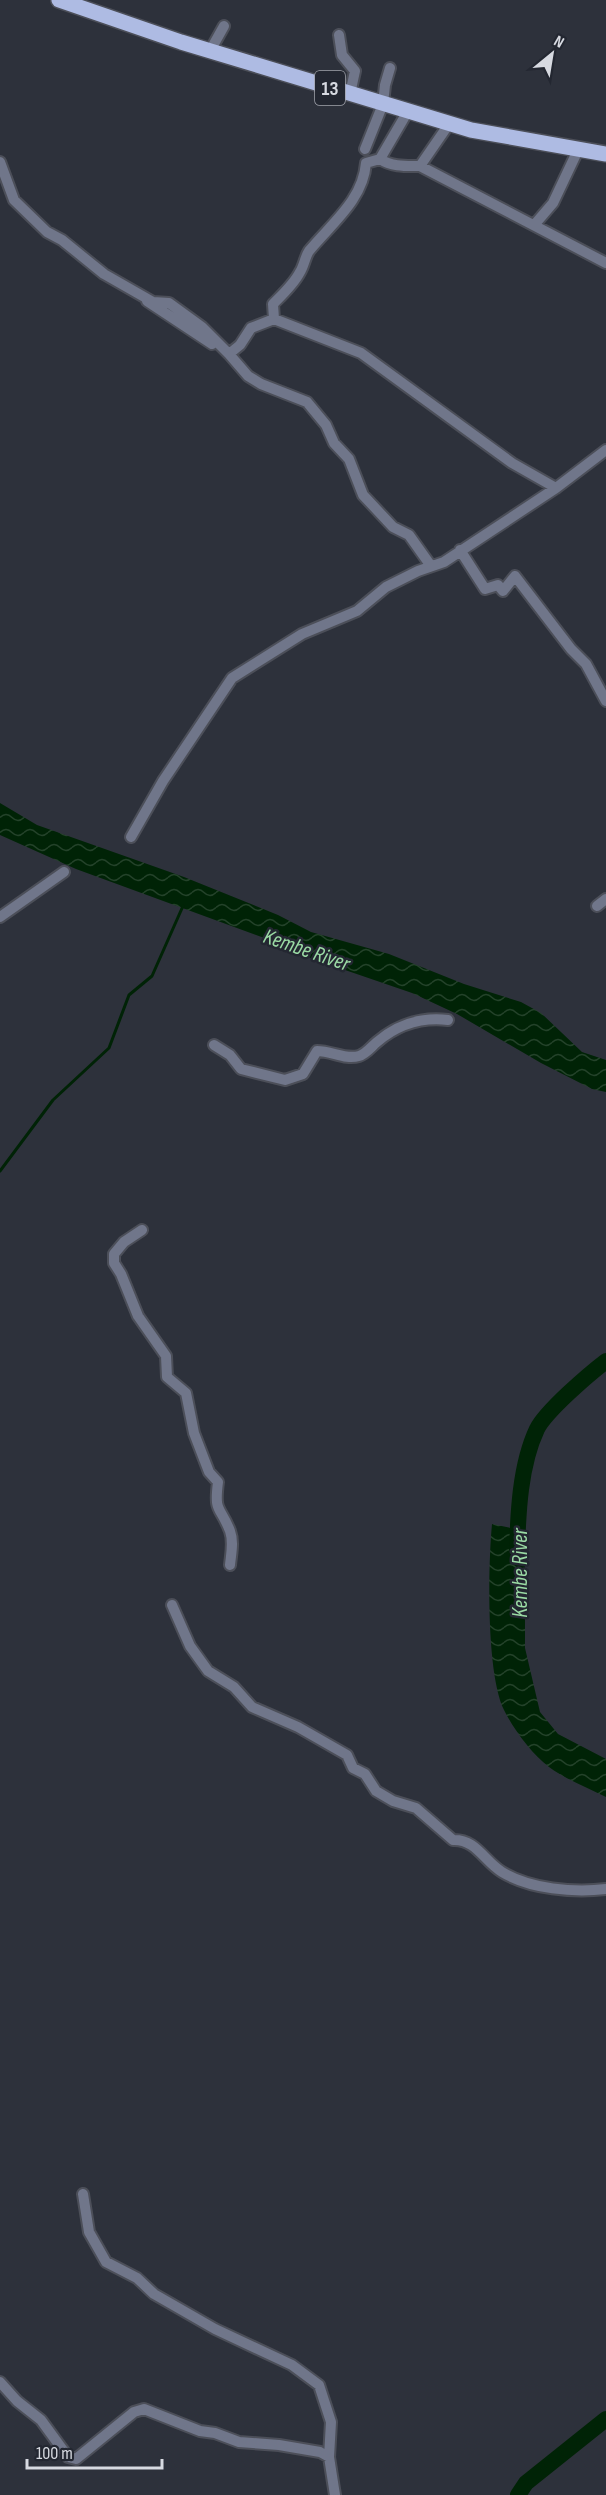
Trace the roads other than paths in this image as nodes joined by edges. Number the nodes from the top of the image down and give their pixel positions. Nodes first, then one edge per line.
1 (59, 0) edge
2 (224, 26) dead end
3 (339, 35) dead end
4 (210, 51) junction
5 (390, 68) dead end
6 (350, 94) junction
7 (383, 104) junction
8 (408, 111) junction
9 (449, 123) junction
10 (578, 150) junction
11 (606, 154) edge
12 (379, 159) junction
13 (0, 162) edge
14 (420, 166) junction
15 (535, 224) junction
16 (606, 263) edge
17 (274, 319) junction
18 (225, 351) junction
19 (606, 450) edge
20 (556, 488) junction
21 (460, 550) junction
22 (430, 566) junction
23 (606, 701) edge
24 (131, 837) dead end
25 (64, 872) dead end
26 (0, 916) edge
27 (448, 1020) dead end
28 (214, 1046) dead end
29 (142, 1230) dead end
30 (230, 1565) dead end
31 (172, 1605) dead end
32 (606, 1889) edge
33 (83, 2194) dead end
34 (0, 2382) edge
35 (329, 2457) junction
36 (335, 2495) edge

1 - 4 main road, 13
2 - 4 street
3 - 6 street
4 - 6 main road, 13
5 - 7 street
6 - 7 main road, 13
7 - 8 main road, 13
7 - 12 street
8 - 9 main road, 13
8 - 12 street
9 - 10 main road, 13
9 - 14 street
10 - 11 main road, 13
10 - 15 street
12 - 14 street
12 - 17 street
13 - 18 street
14 - 15 street
15 - 16 street
17 - 18 street
17 - 20 street
18 - 22 street
19 - 20 street
20 - 21 street
21 - 22 street
21 - 23 street
22 - 24 street
25 - 26 street
27 - 28 street
29 - 30 street
31 - 32 street
33 - 35 street
34 - 35 street
35 - 36 street

